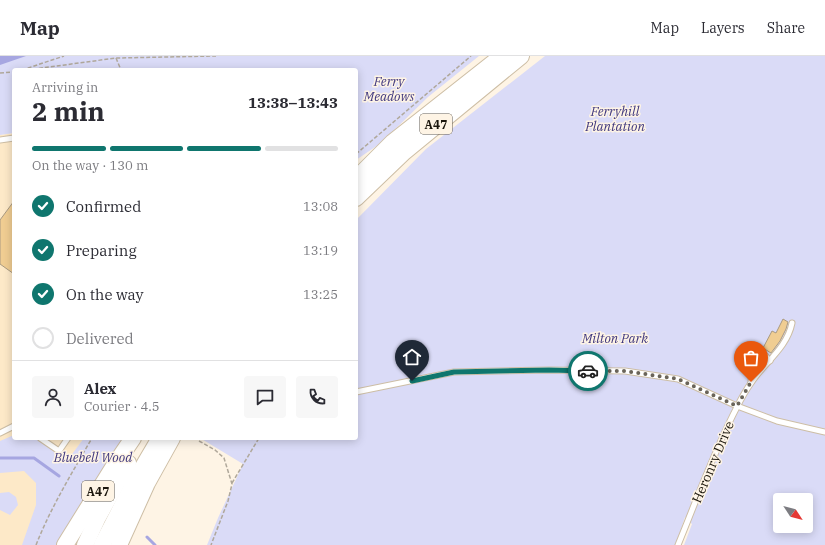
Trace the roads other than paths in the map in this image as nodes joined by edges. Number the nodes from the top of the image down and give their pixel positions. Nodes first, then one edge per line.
1 (502, 56) edge
2 (521, 56) edge
3 (12, 138) edge
4 (0, 140) edge
5 (358, 177) edge
6 (358, 196) edge
7 (792, 323) dead end
8 (770, 361) junction
9 (751, 382) junction
10 (358, 392) edge
11 (737, 406) junction
12 (12, 427) edge
13 (825, 432) edge
14 (0, 433) edge
15 (43, 440) edge
16 (67, 440) edge
17 (132, 440) edge
18 (142, 440) edge
19 (159, 440) edge
20 (171, 440) edge
21 (65, 545) edge
22 (85, 545) edge
23 (102, 545) edge
24 (119, 545) edge
25 (678, 545) edge

1 - 5 highway, A47
2 - 6 highway, A47
3 - 4 lane
7 - 8 lane, Heronry Drive
8 - 9 lane, Heronry Drive
8 - 9 lane
9 - 11 lane, Heronry Drive
10 - 11 lane
11 - 13 lane
11 - 25 lane, Heronry Drive
12 - 14 lane
15 - 16 lane
17 - 21 highway, A47
18 - 22 highway, A47
19 - 23 highway, A47
20 - 24 highway

